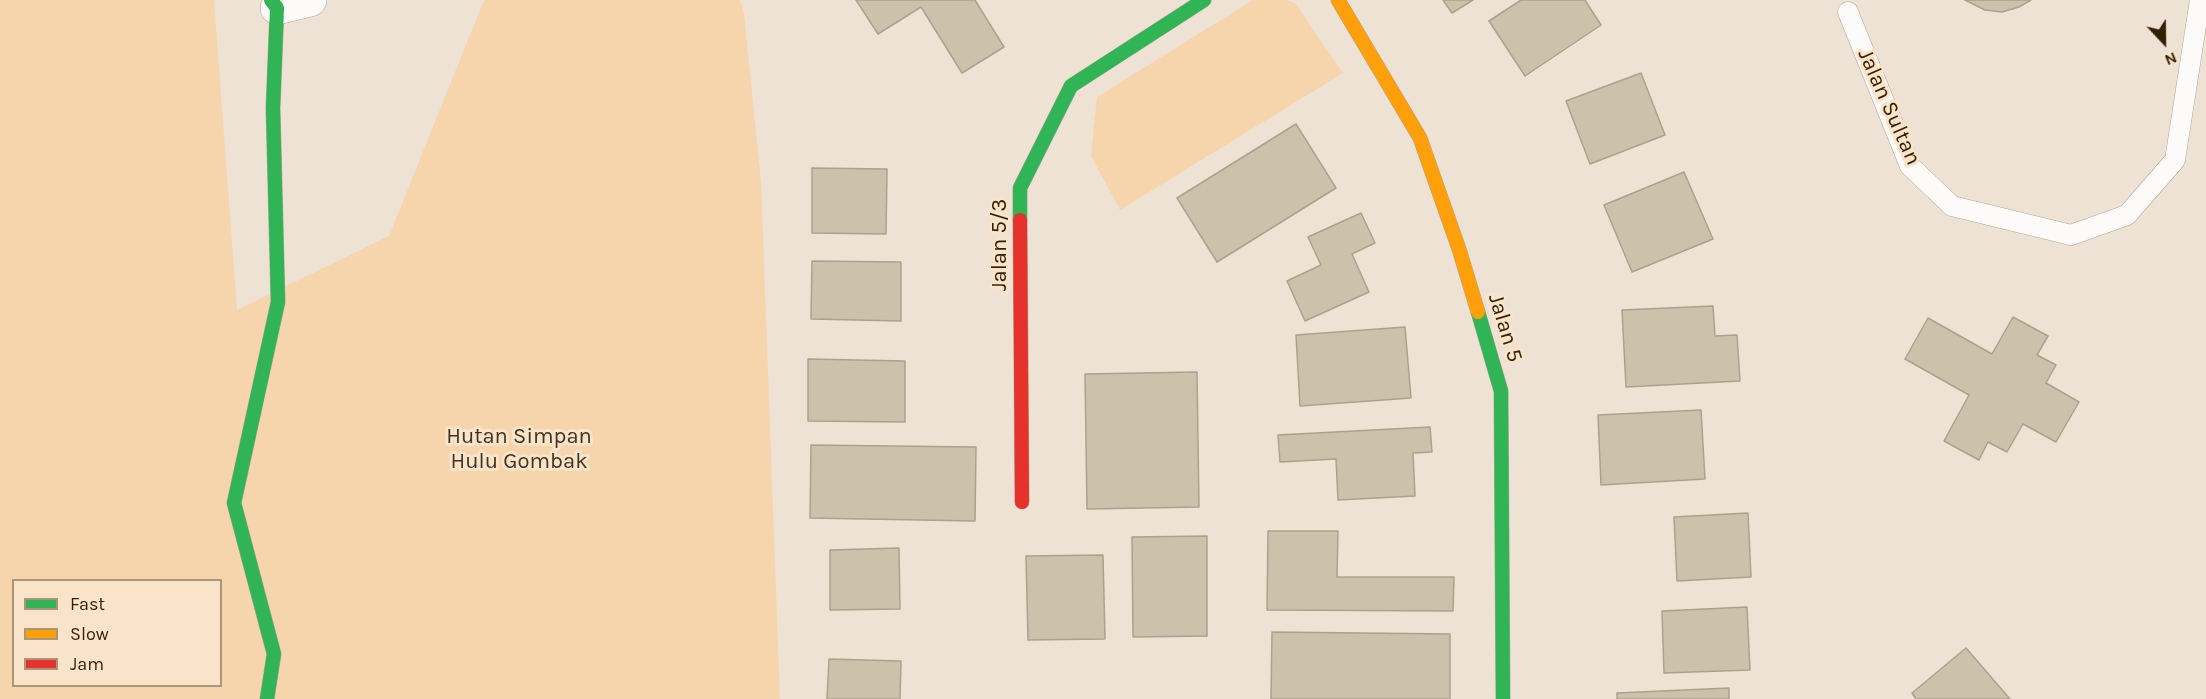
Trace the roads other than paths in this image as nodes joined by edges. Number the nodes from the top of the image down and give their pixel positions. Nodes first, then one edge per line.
1 (310, 0) edge
2 (1204, 0) edge
3 (1338, 0) edge
4 (2200, 0) edge
5 (274, 4) edge
6 (1848, 12) dead end
7 (1022, 502) dead end
8 (267, 699) edge
9 (1503, 699) edge

1 - 5 street
2 - 7 street, Jalan 5/3
3 - 9 street, Jalan 5
4 - 6 lane, Jalan Sultan
5 - 8 street

